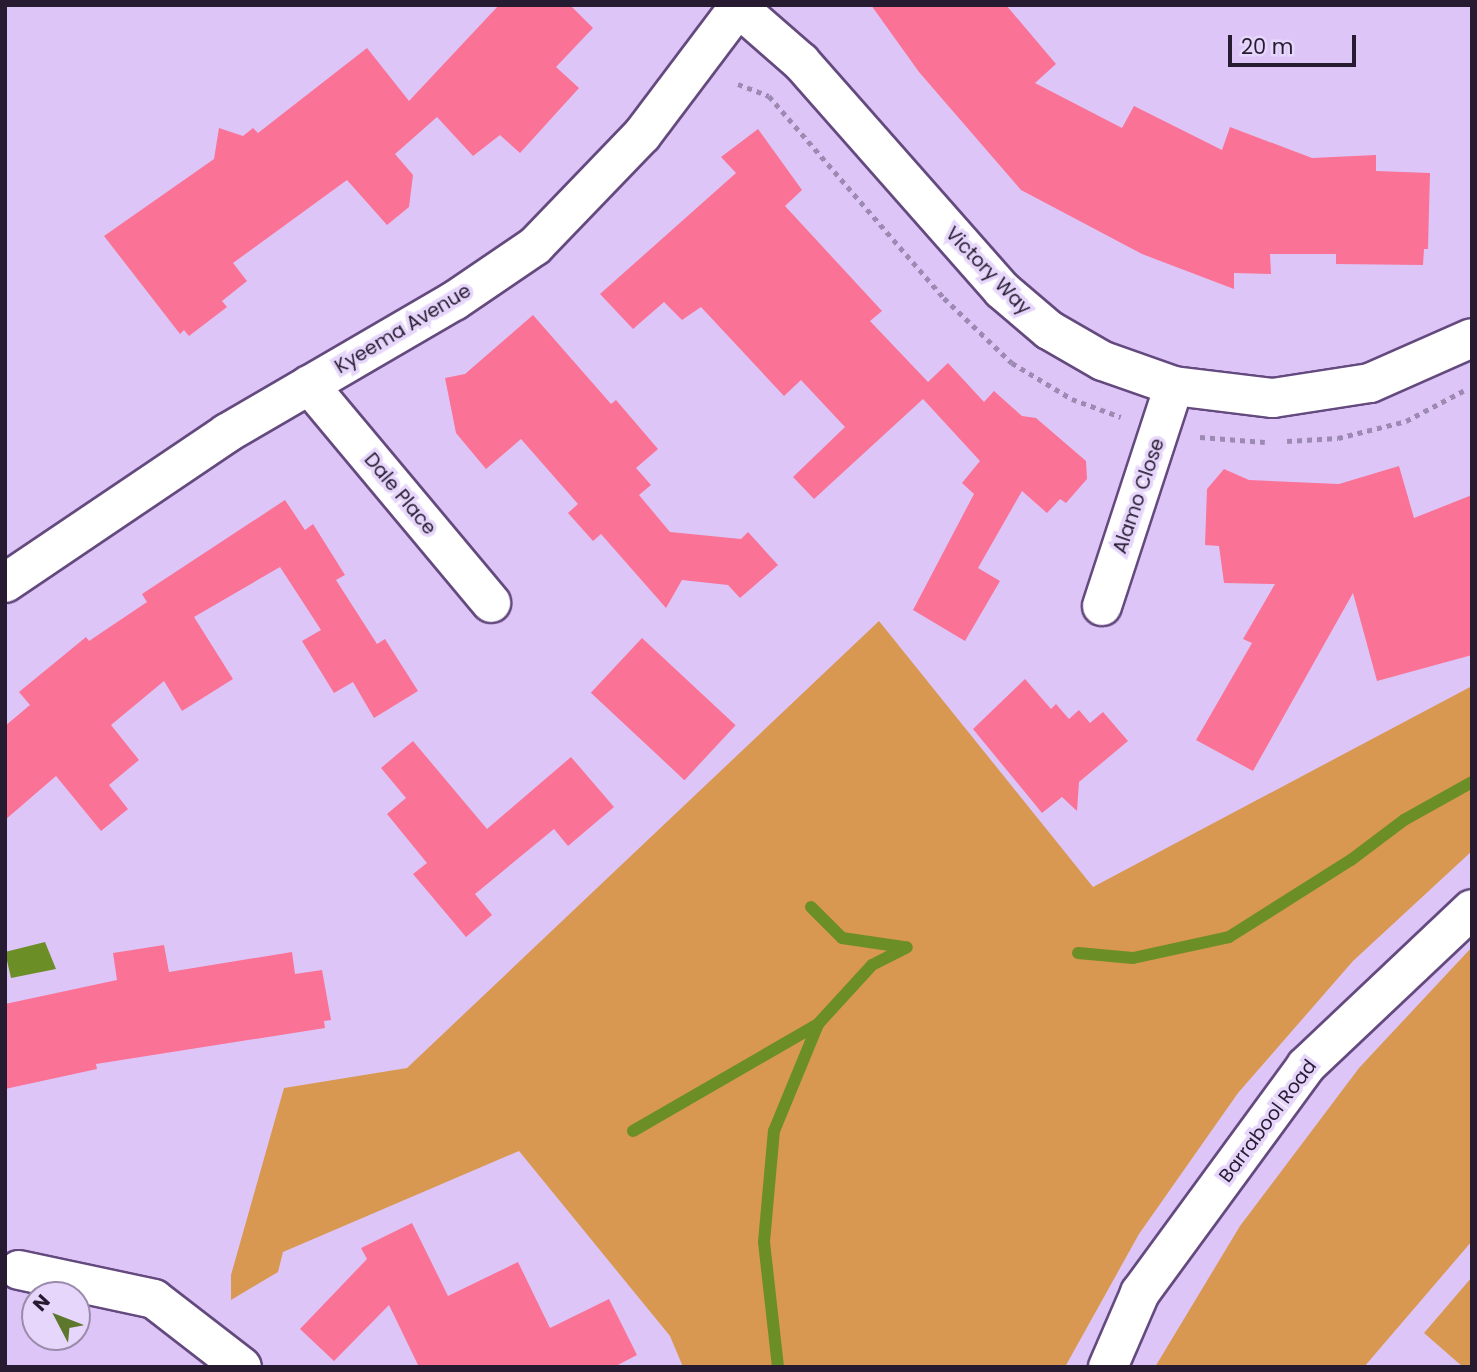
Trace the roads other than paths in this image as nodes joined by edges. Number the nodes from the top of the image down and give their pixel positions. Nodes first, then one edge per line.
1 (739, 6) edge
2 (1472, 338) edge
3 (309, 385) junction
4 (1174, 386) junction
5 (5, 583) edge
6 (492, 603) dead end
7 (1102, 606) dead end
8 (1472, 909) edge
9 (19, 1270) dead end
10 (242, 1367) edge
11 (1108, 1367) edge

1 - 3 street, Kyeema Avenue
1 - 4 street, Victory Way
2 - 4 street, Victory Way
3 - 5 street, Kyeema Avenue
3 - 6 street, Dale Place
4 - 7 street, Alamo Close
8 - 11 street, Barrabool Road
9 - 10 street

